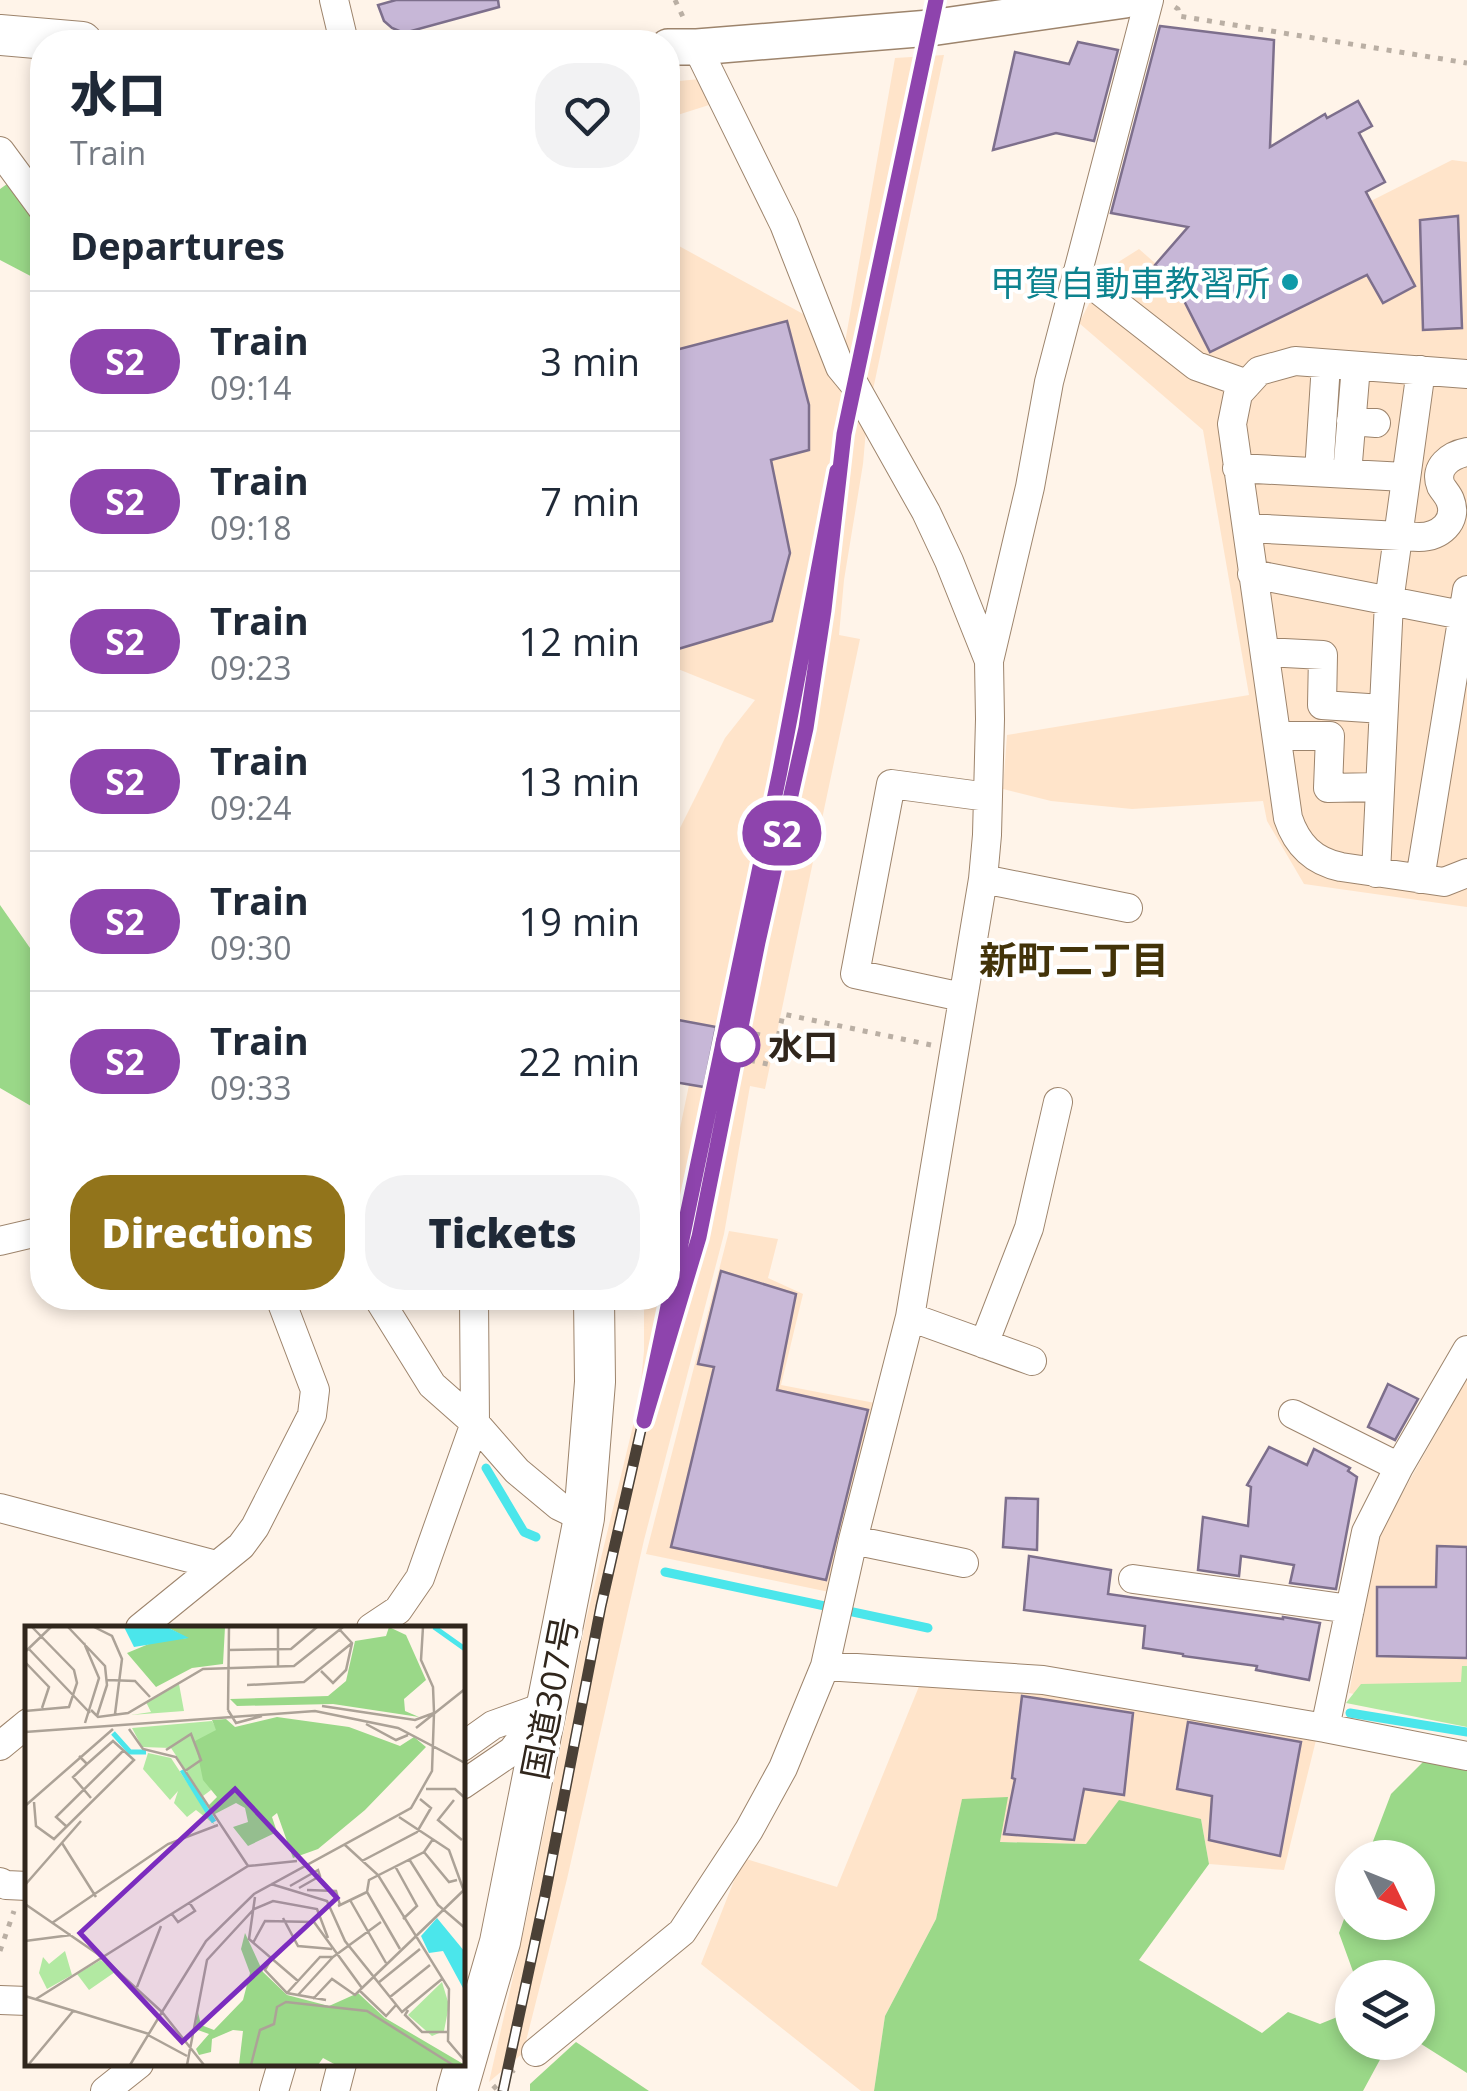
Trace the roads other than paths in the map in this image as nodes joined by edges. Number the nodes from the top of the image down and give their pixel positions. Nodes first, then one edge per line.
1 (334, 0) edge
2 (1125, 0) edge
3 (1159, 2) edge
4 (341, 30) edge
5 (0, 35) edge
6 (30, 38) edge
7 (682, 47) edge
8 (0, 150) edge
9 (30, 191) edge
10 (1078, 273) junction
11 (1326, 364) junction
12 (1356, 366) junction
13 (1420, 370) junction
14 (1467, 374) edge
15 (1247, 384) junction
16 (1467, 452) edge
17 (1238, 468) junction
18 (1333, 473) junction
19 (1405, 477) junction
20 (1247, 528) junction
21 (1398, 535) junction
22 (1252, 574) junction
23 (1390, 602) junction
24 (1466, 607) edge
25 (1265, 652) junction
26 (988, 661) junction
27 (1383, 708) junction
28 (1277, 736) junction
29 (1379, 787) junction
30 (988, 797) junction
31 (1376, 873) junction
32 (1467, 873) edge
33 (983, 879) junction
34 (1420, 879) junction
35 (1128, 908) dead end
36 (962, 997) junction
37 (1058, 1102) dead end
38 (30, 1232) edge
39 (2, 1235) edge
40 (285, 1310) edge
41 (385, 1310) edge
42 (474, 1310) edge
43 (594, 1310) edge
44 (910, 1316) junction
45 (984, 1344) junction
46 (1467, 1350) edge
47 (1032, 1361) dead end
48 (1293, 1414) dead end
49 (475, 1422) junction
50 (1399, 1467) junction
51 (0, 1508) edge
52 (584, 1518) junction
53 (853, 1540) junction
54 (964, 1563) dead end
55 (216, 1564) junction
56 (1133, 1579) dead end
57 (1350, 1609) junction
58 (142, 1626) edge
59 (374, 1626) edge
60 (825, 1666) junction
61 (547, 1706) junction
62 (25, 1725) edge
63 (1325, 1728) junction
64 (465, 1745) edge
65 (0, 1746) edge
66 (1467, 1756) edge
67 (465, 1783) edge
68 (0, 1882) edge
69 (21, 1898) edge
70 (0, 2000) edge
71 (25, 2001) edge
72 (536, 2052) dead end
73 (137, 2066) edge
74 (281, 2066) edge
75 (341, 2066) edge
76 (105, 2091) edge
77 (274, 2091) edge
78 (335, 2091) edge
79 (458, 2091) edge

1 - 4 street
2 - 7 main road
3 - 10 street
5 - 6 highway
7 - 26 street
8 - 9 street
10 - 15 street
10 - 26 street
11 - 12 street
11 - 15 street
11 - 18 street
12 - 13 street
12 - 18 street
13 - 14 street
13 - 19 street
15 - 17 street
16 - 21 street
17 - 18 street
17 - 20 street
18 - 19 street
19 - 21 street
20 - 21 street
20 - 22 street
21 - 23 street
22 - 23 street
22 - 25 street
23 - 24 street
23 - 27 street
24 - 34 street
25 - 27 street
25 - 28 street
26 - 30 street
27 - 29 street
28 - 29 street
28 - 31 street
29 - 31 street
30 - 33 street
30 - 36 street
31 - 34 street
32 - 34 street
33 - 35 street
33 - 36 street
36 - 44 street
37 - 45 street
38 - 39 street
40 - 55 street
41 - 49 street
42 - 49 street
43 - 52 highway, 国道307号
44 - 45 street
44 - 53 street
45 - 47 street
46 - 50 street
48 - 50 street
49 - 52 street
49 - 59 street
50 - 57 street
51 - 55 street
52 - 61 highway, 国道307号
53 - 54 street
53 - 60 street
55 - 58 street
56 - 57 street
57 - 63 street
60 - 63 street
60 - 72 street
61 - 64 street
61 - 67 street
61 - 79 highway, 国道307号
62 - 65 street
63 - 66 street
68 - 69 street
70 - 71 street
73 - 76 street
74 - 77 street
75 - 78 street

